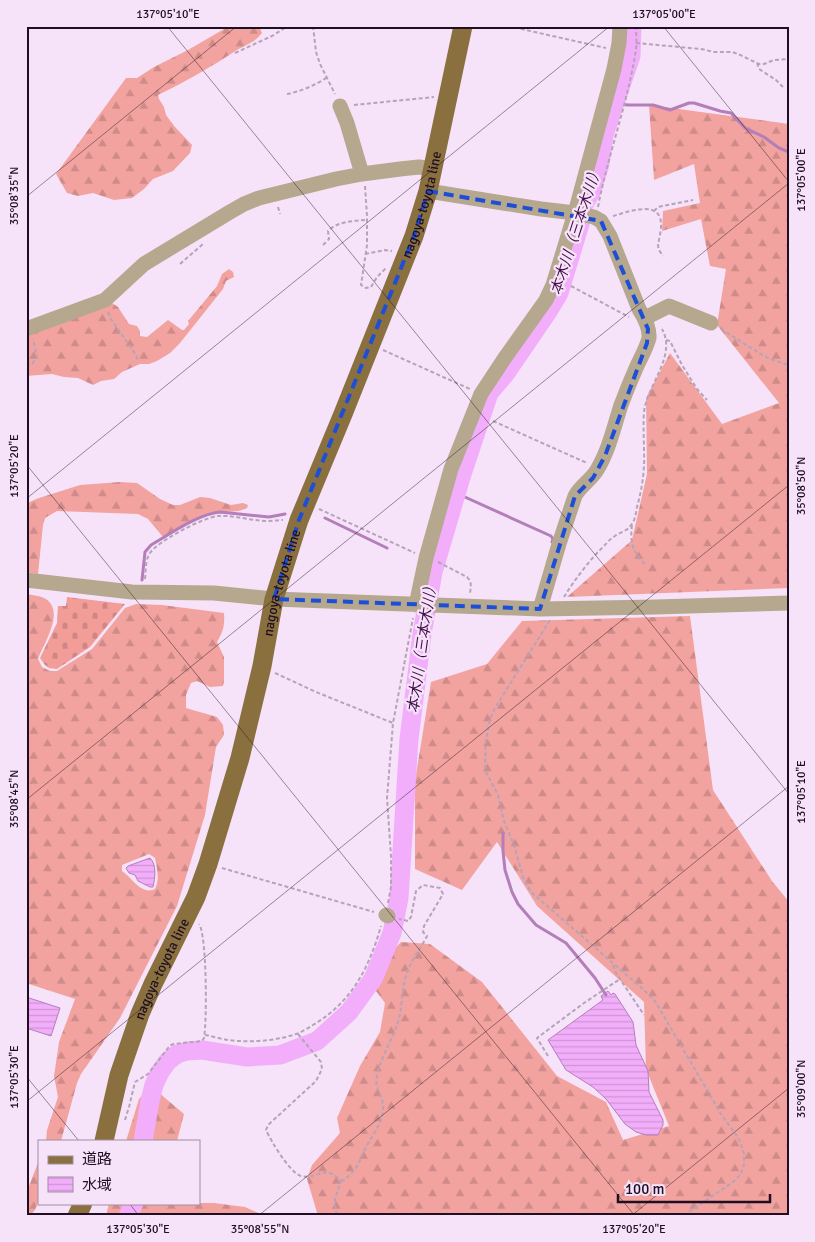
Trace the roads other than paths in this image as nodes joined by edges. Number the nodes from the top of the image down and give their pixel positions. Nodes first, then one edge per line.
1 (463, 26) edge
2 (620, 26) edge
3 (340, 106) road end
4 (433, 169) junction
5 (363, 174) junction
6 (428, 191) junction
7 (575, 213) junction
8 (648, 316) junction
9 (711, 323) road end
10 (28, 328) edge
11 (26, 580) edge
12 (274, 599) junction
13 (789, 603) edge
14 (417, 605) junction
15 (540, 608) junction
16 (104, 1140) edge
17 (83, 1204) edge
18 (77, 1216) edge

1 - 4 main road, nagoya-toyota line
2 - 7 street
3 - 5 street
4 - 5 street
4 - 6 main road, nagoya-toyota line
5 - 10 street
6 - 7 street
6 - 12 main road, nagoya-toyota line
7 - 8 street
7 - 14 street
8 - 9 street
8 - 15 street
11 - 12 street
12 - 14 street
12 - 16 main road, nagoya-toyota line
13 - 15 street
14 - 15 street
17 - 18 main road

